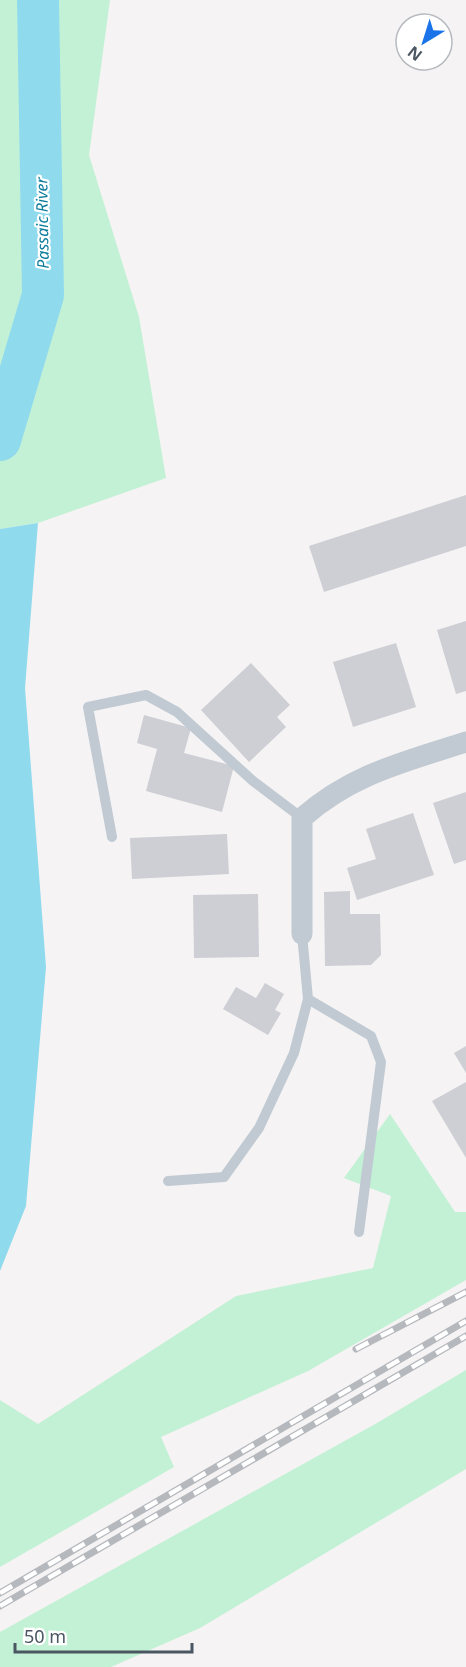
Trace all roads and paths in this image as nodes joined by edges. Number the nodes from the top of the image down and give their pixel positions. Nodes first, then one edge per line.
1 (466, 742) edge
2 (302, 818) junction
3 (112, 837) dead end
4 (302, 934) joint
5 (308, 999) junction
6 (168, 1181) dead end
7 (359, 1232) dead end

1 - 2 street
2 - 3 lane
2 - 4 street
4 - 5 lane
5 - 6 lane
5 - 7 lane

